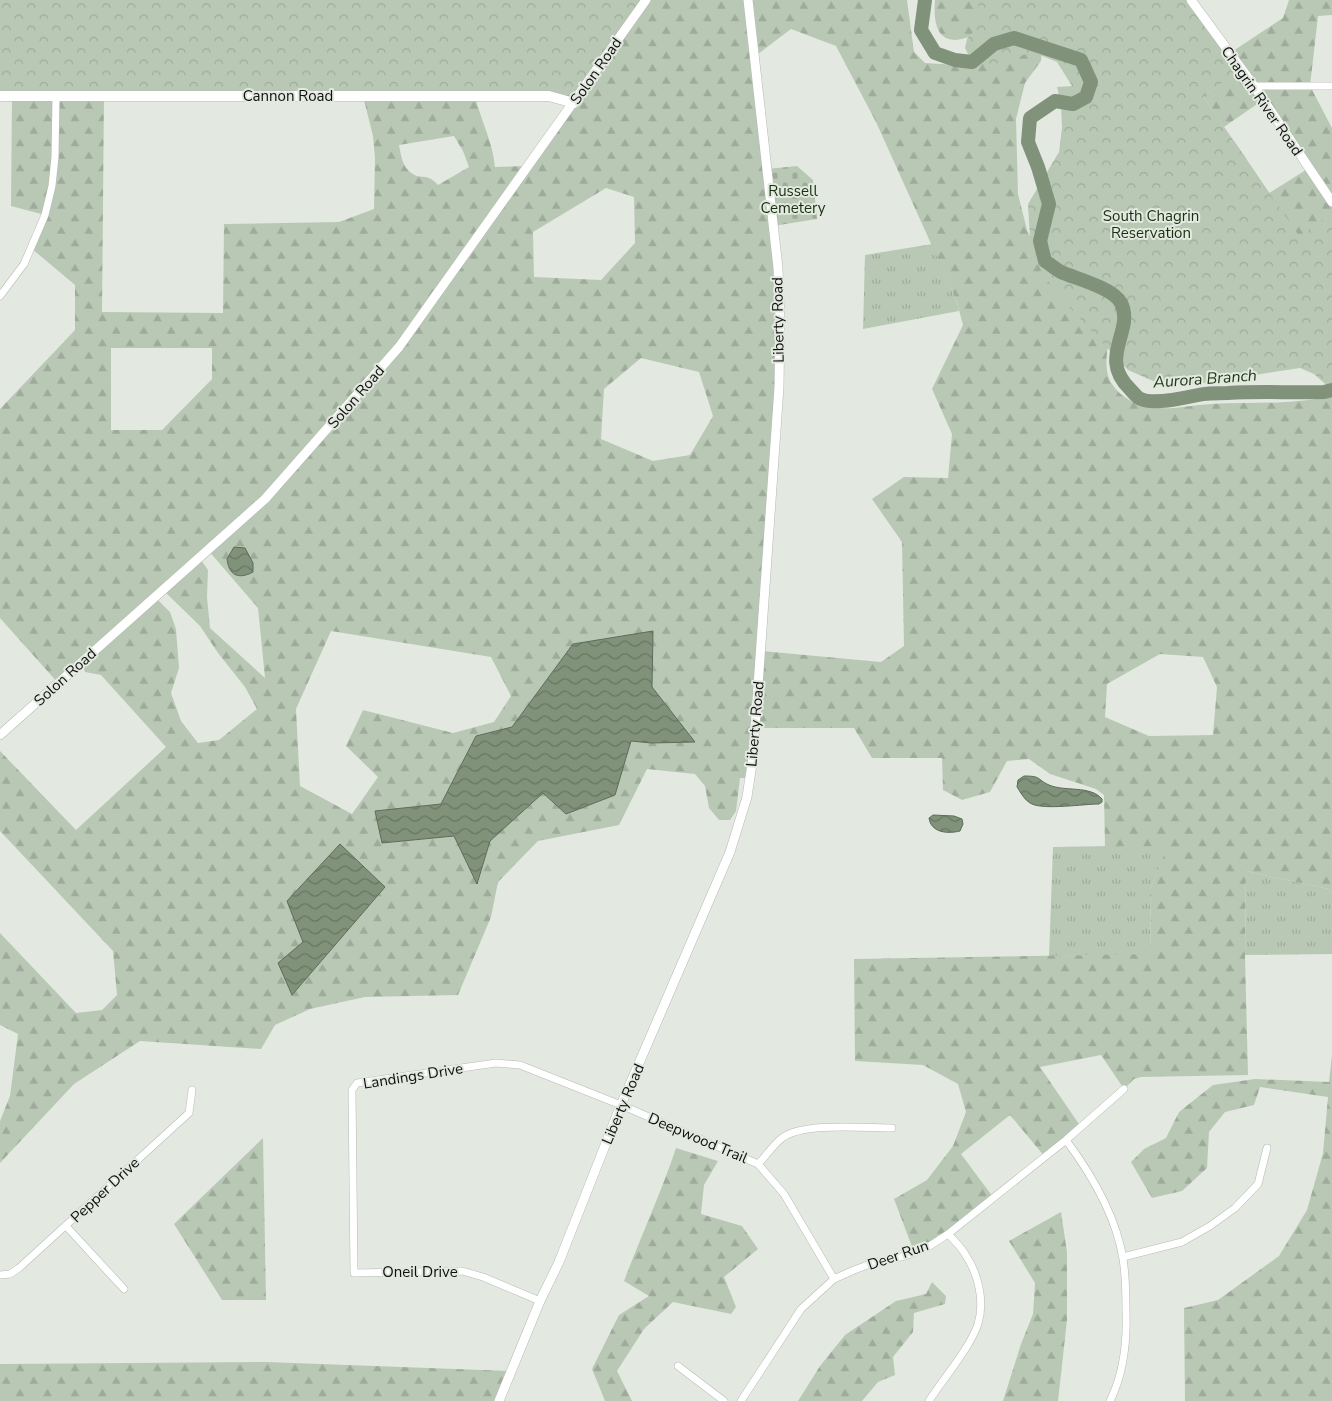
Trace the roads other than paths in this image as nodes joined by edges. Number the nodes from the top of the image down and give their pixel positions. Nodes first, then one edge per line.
1 (646, 0) edge
2 (748, 0) edge
3 (1191, 0) edge
4 (1254, 86) junction
5 (1332, 86) edge
6 (0, 96) edge
7 (56, 96) junction
8 (574, 102) junction
9 (1332, 202) edge
10 (0, 296) edge
11 (0, 735) edge
12 (1124, 1089) dead end
13 (192, 1090) dead end
14 (621, 1105) junction
15 (892, 1128) dead end
16 (1066, 1140) junction
17 (1267, 1148) dead end
18 (758, 1164) junction
19 (66, 1226) junction
20 (948, 1234) junction
21 (1123, 1256) junction
22 (354, 1273) joint
23 (0, 1275) edge
24 (834, 1280) junction
25 (124, 1289) dead end
26 (540, 1301) junction
27 (678, 1366) dead end
28 (500, 1401) edge
29 (724, 1401) edge
30 (741, 1401) edge
31 (928, 1401) edge
32 (1110, 1401) edge

1 - 8 street, Solon Road
2 - 14 street, Liberty Road
3 - 4 street, Chagrin River Road
4 - 5 street
4 - 9 street, Chagrin River Road
6 - 7 main road, Cannon Road
7 - 8 main road, Cannon Road
7 - 10 street
8 - 11 street, Solon Road
12 - 16 street, Deer Run
13 - 19 street, Pepper Drive
14 - 18 street, Deepwood Trail
14 - 22 street, Landings Drive
14 - 26 street, Liberty Road
15 - 18 street
16 - 20 street, Deer Run
16 - 21 street
17 - 21 street
18 - 24 street, Deepwood Trail
19 - 23 street, Pepper Drive
19 - 25 street
20 - 24 street, Deer Run
20 - 31 street
21 - 32 street
22 - 26 street, Oneil Drive
24 - 30 street, Deer Run
26 - 28 street, Liberty Road
27 - 29 street

